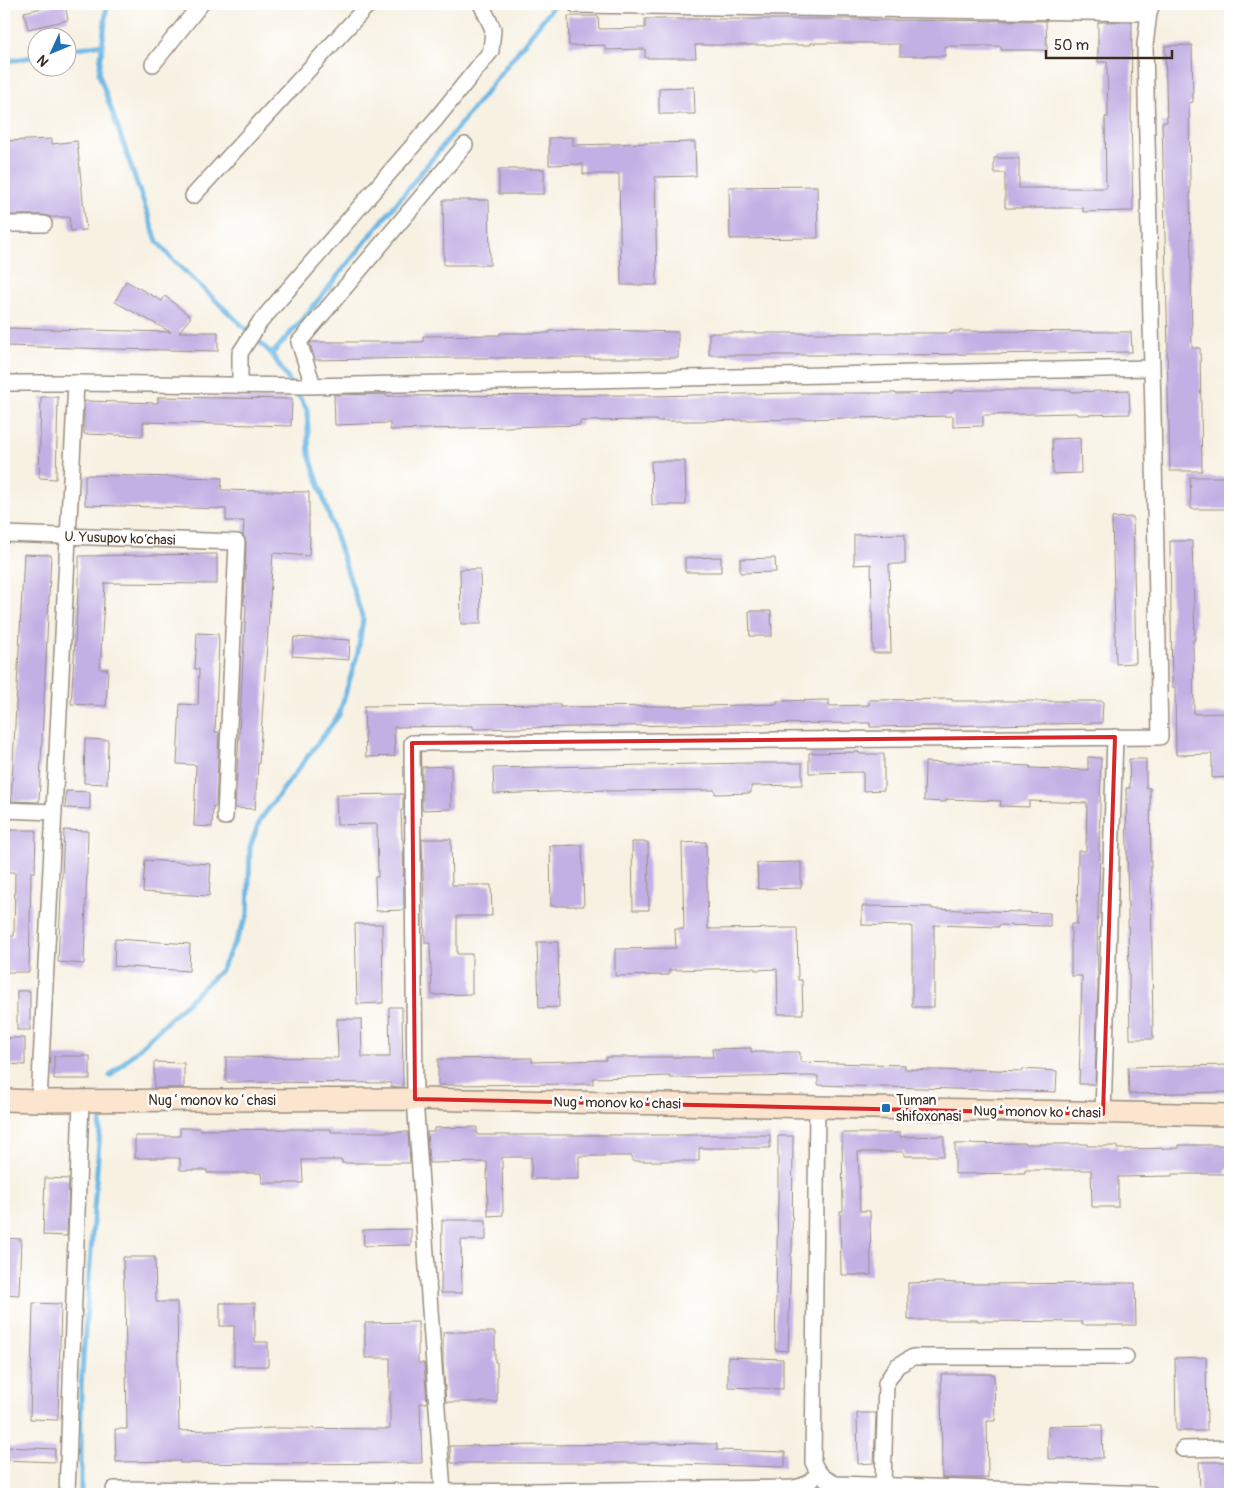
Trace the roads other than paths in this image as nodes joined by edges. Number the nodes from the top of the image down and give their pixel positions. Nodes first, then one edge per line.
1 (202, 4) edge
2 (371, 4) edge
3 (481, 4) edge
4 (576, 5) edge
5 (1151, 8) edge
6 (153, 64) dead end
7 (465, 145) dead end
8 (193, 196) dead end
9 (4, 224) edge
10 (44, 224) dead end
11 (1152, 368) junction
12 (76, 382) junction
13 (4, 383) edge
14 (240, 385) junction
15 (311, 386) junction
16 (4, 534) edge
17 (69, 536) junction
18 (1115, 737) junction
19 (4, 810) edge
20 (54, 812) junction
21 (225, 817) dead end
22 (415, 1099) junction
23 (4, 1100) edge
24 (81, 1101) junction
25 (39, 1102) junction
26 (817, 1106) junction
27 (1103, 1114) junction
28 (1230, 1115) edge
29 (1126, 1357) dead end
30 (1230, 1448) edge
31 (1183, 1449) dead end
32 (818, 1473) junction
33 (883, 1485) junction
34 (114, 1489) dead end
35 (836, 1489) edge
36 (443, 1492) junction
37 (67, 1494) edge
38 (1152, 1494) edge

1 - 6 street
2 - 8 street
3 - 14 street
4 - 5 street
5 - 11 street
7 - 15 street
9 - 10 street
11 - 15 street
11 - 18 street
12 - 13 street
12 - 14 street
12 - 17 street
14 - 15 street
16 - 17 street, U. Yusupov ko‘chasi
17 - 20 street
17 - 21 street, U. Yusupov ko‘chasi
18 - 22 street
18 - 27 street
19 - 20 street
20 - 25 street
22 - 24 main road, Nugʻmonov koʻchasi
22 - 26 main road, Nugʻmonov koʻchasi
22 - 36 street
23 - 25 main road, Nugʻmonov koʻchasi
24 - 25 main road, Nugʻmonov koʻchasi
24 - 37 street
26 - 27 main road, Nugʻmonov koʻchasi
26 - 32 street
27 - 28 main road, Nugʻmonov koʻchasi
29 - 33 street
30 - 31 street
32 - 35 street
32 - 36 street
33 - 35 street
33 - 38 street
34 - 36 street

